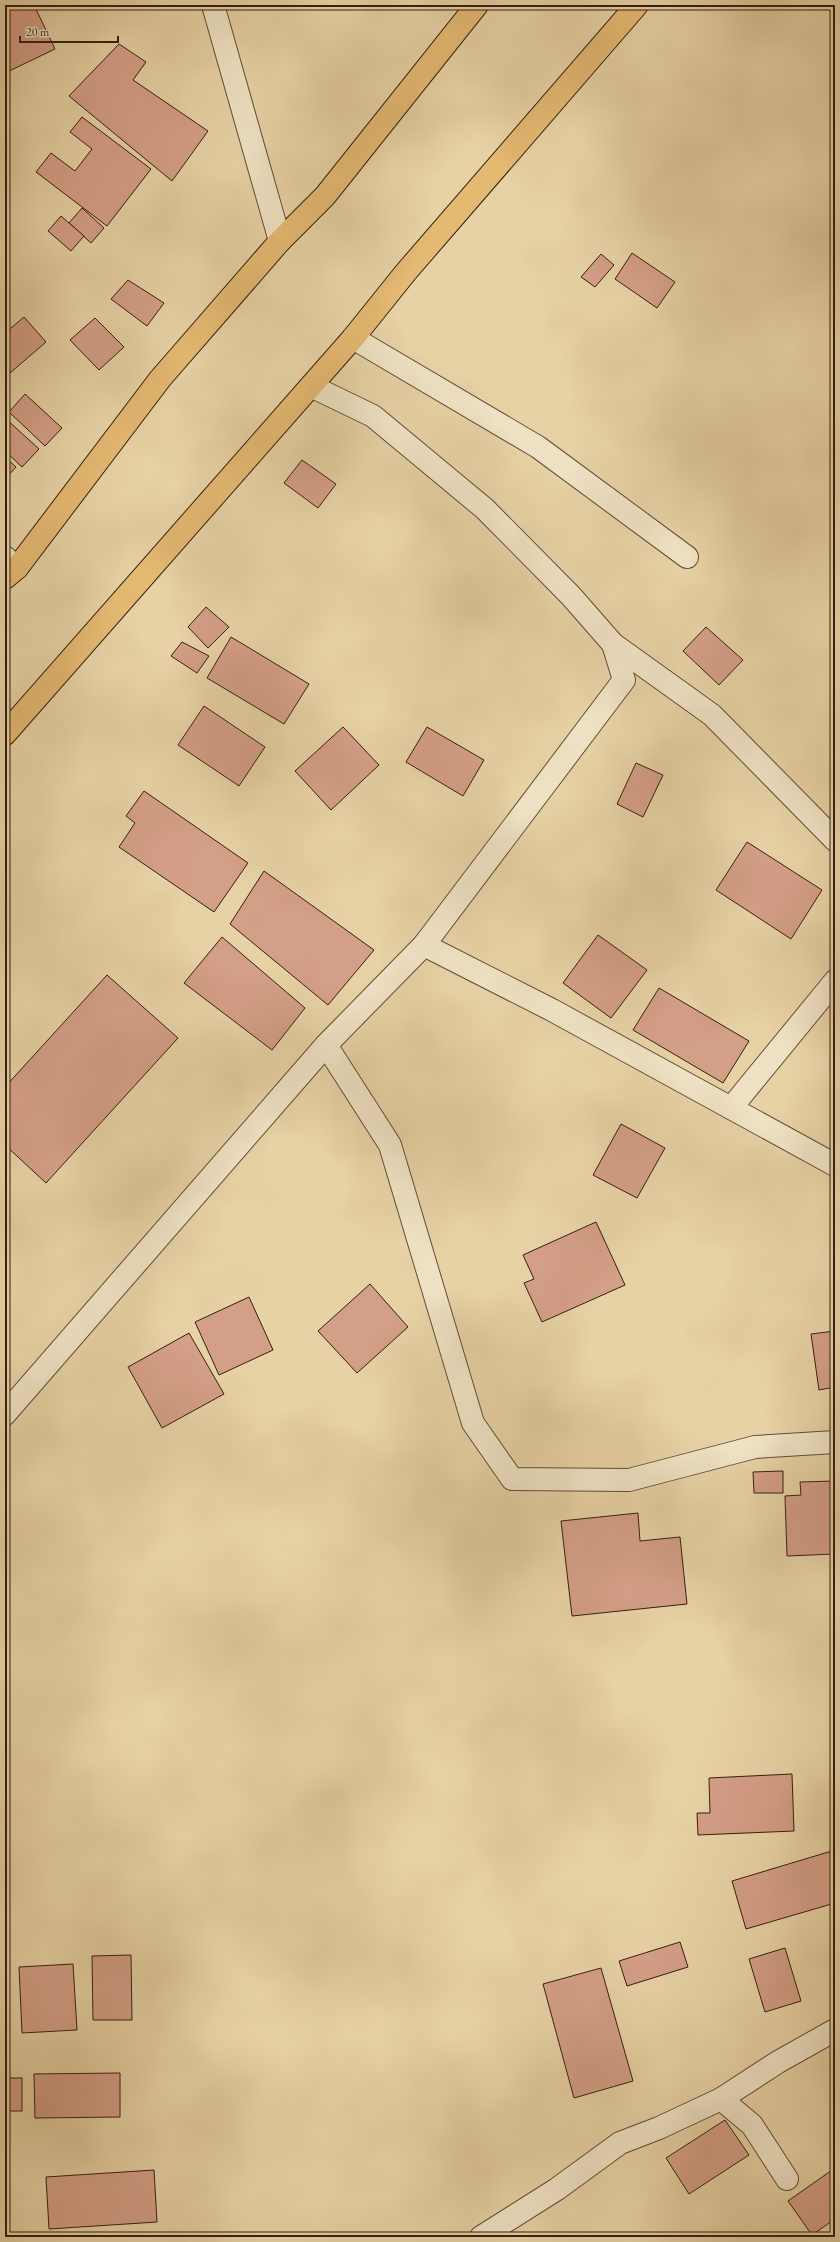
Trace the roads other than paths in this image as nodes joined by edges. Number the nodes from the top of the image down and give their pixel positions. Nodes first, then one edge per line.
1 (213, 5) edge
2 (477, 5) edge
3 (637, 5) edge
4 (280, 241) junction
5 (353, 338) junction
6 (311, 386) junction
7 (687, 557) dead end
8 (9, 568) edge
9 (613, 644) junction
10 (5, 734) edge
11 (835, 840) edge
12 (424, 945) junction
13 (835, 981) edge
14 (326, 1045) junction
15 (731, 1108) junction
16 (835, 1165) edge
17 (5, 1414) edge
18 (835, 1442) edge
19 (835, 2030) edge
20 (721, 2099) junction
21 (787, 2179) dead end
22 (481, 2237) edge

1 - 4 street
2 - 4 main road
3 - 5 main road
4 - 8 main road
5 - 6 main road
5 - 7 street
6 - 9 street
6 - 10 main road
9 - 11 street
9 - 12 street
12 - 14 street
12 - 15 street
13 - 15 street
14 - 17 street
14 - 18 street
15 - 16 street
19 - 20 street
20 - 21 street
20 - 22 street

